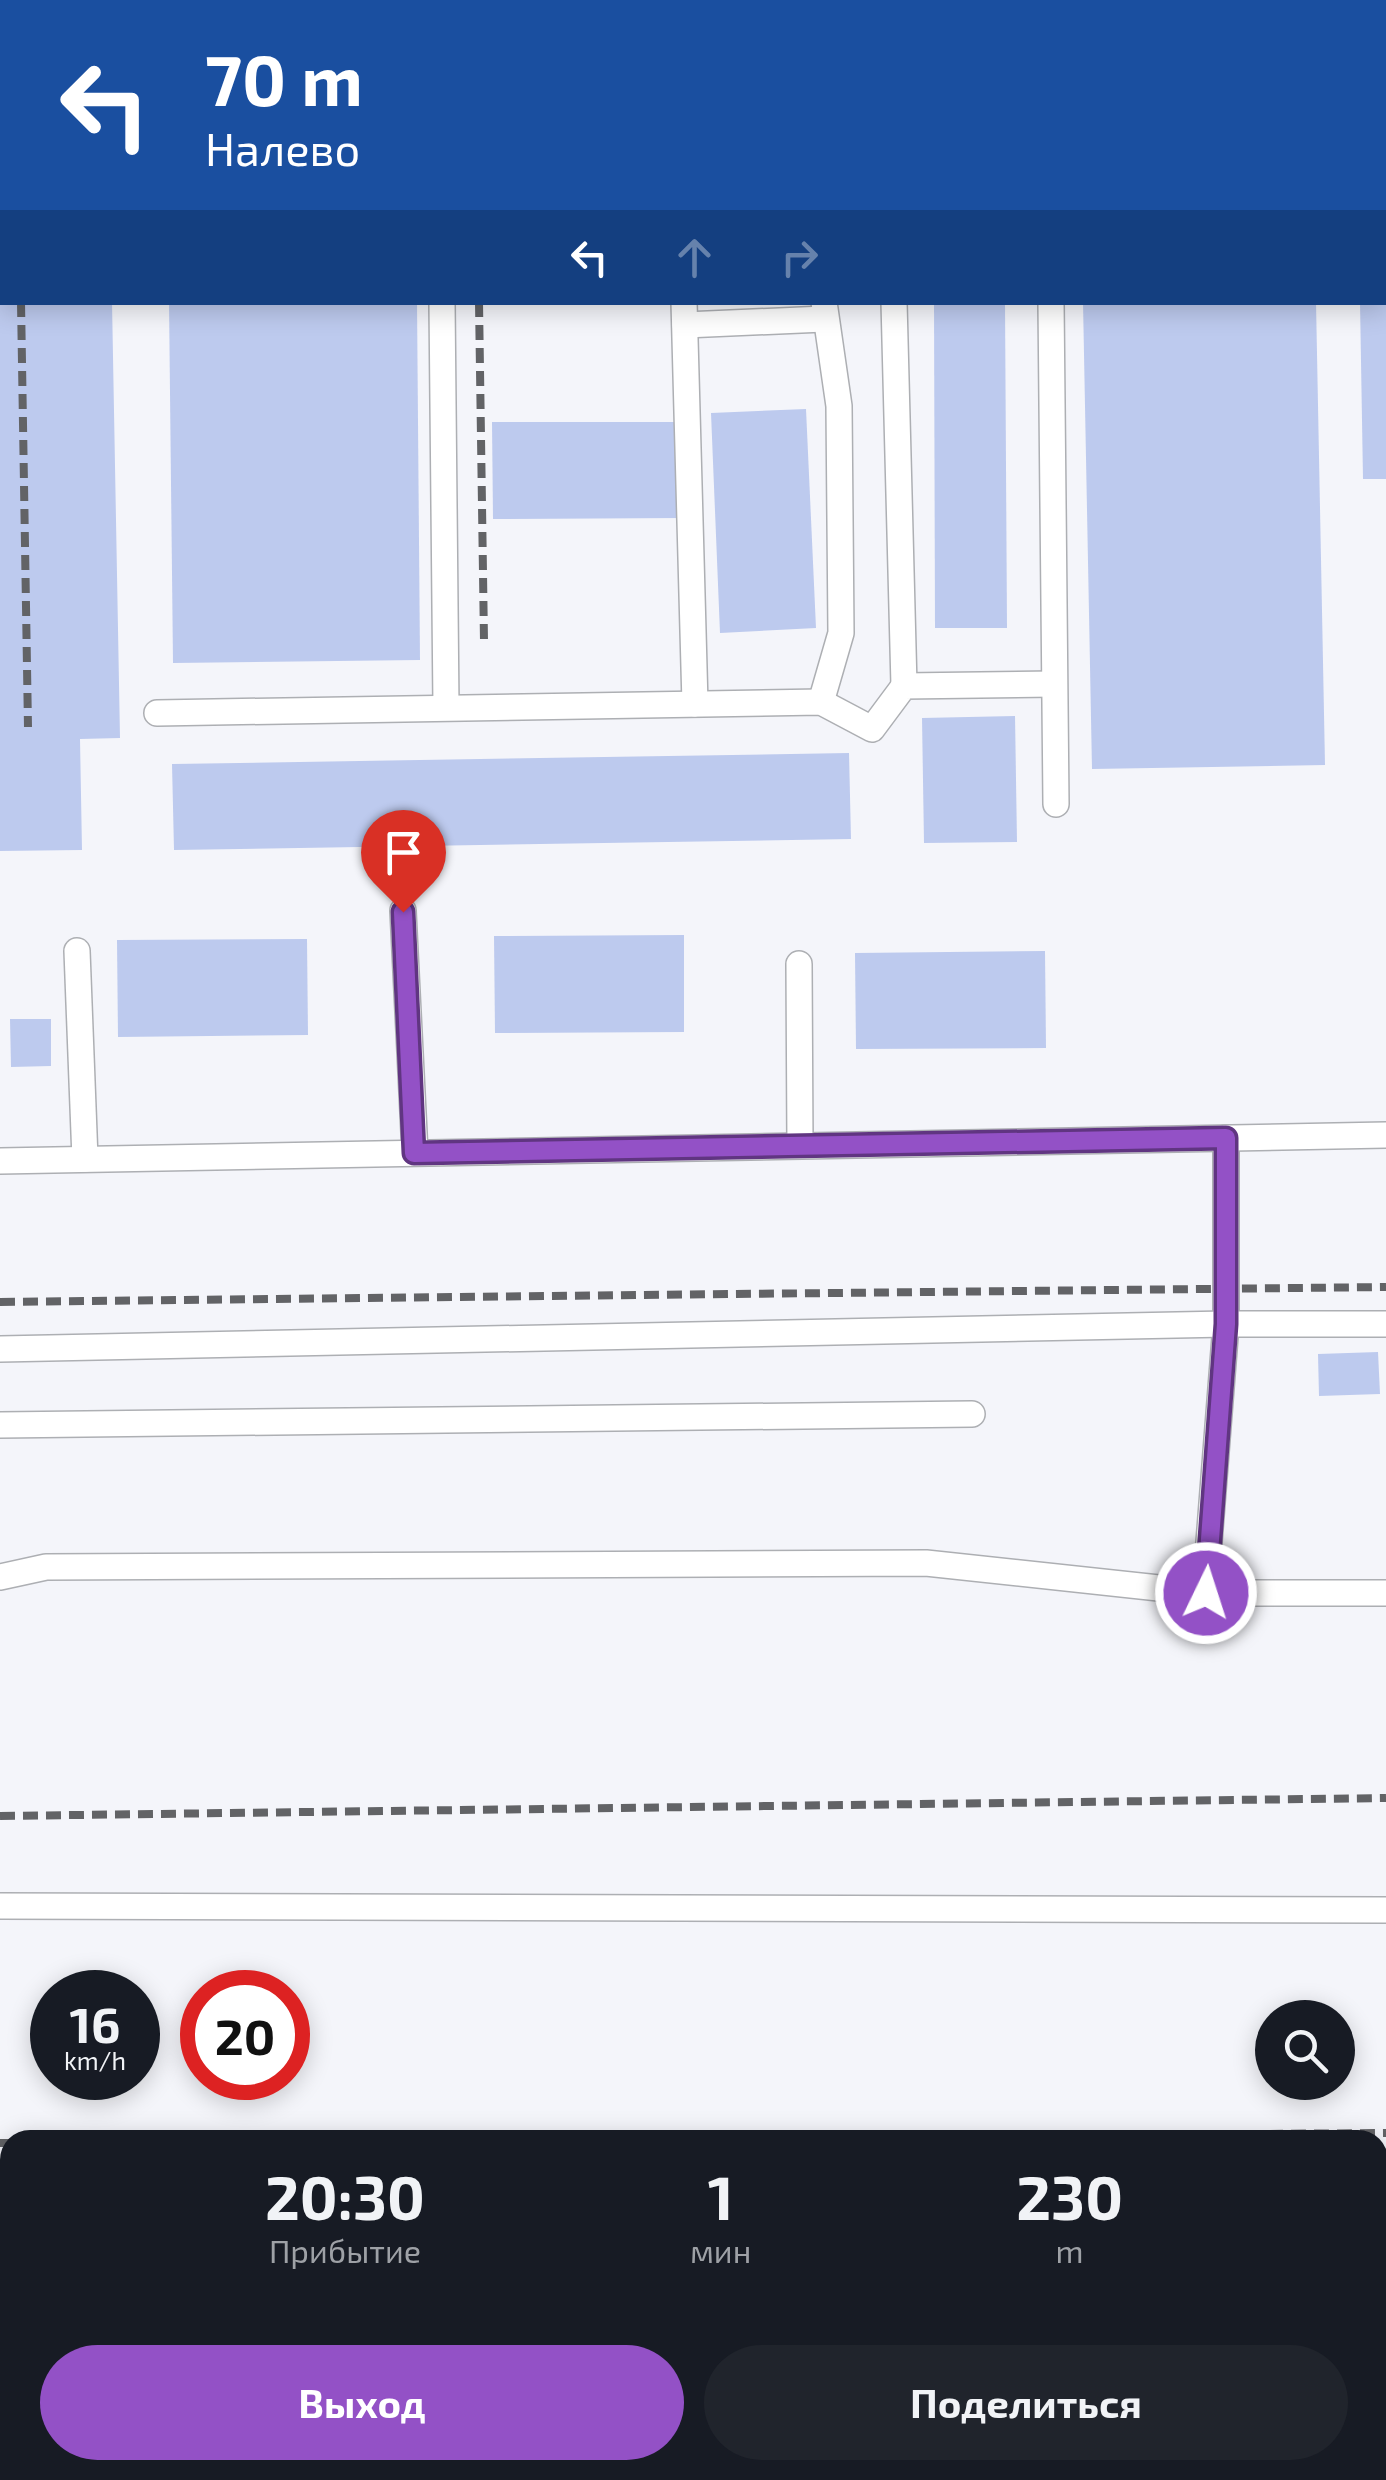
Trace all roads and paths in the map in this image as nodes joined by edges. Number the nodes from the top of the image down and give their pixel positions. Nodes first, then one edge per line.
1 (442, 305) edge
2 (894, 305) edge
3 (1050, 305) edge
4 (824, 311) edge
5 (684, 314) edge
6 (1054, 684) junction
7 (904, 686) junction
8 (821, 702) junction
9 (695, 704) junction
10 (446, 707) junction
11 (157, 712) dead end
12 (1056, 804) dead end
13 (403, 912) dead end
14 (78, 951) dead end
15 (799, 964) dead end
16 (1386, 1134) edge
17 (1226, 1138) junction
18 (800, 1146) junction
19 (414, 1153) junction
20 (86, 1160) junction
21 (0, 1161) edge
22 (1226, 1324) junction
23 (1386, 1324) edge
24 (0, 1349) edge
25 (972, 1414) dead end
26 (0, 1425) edge
27 (0, 1577) edge
28 (1206, 1593) junction
29 (1386, 1593) edge
30 (0, 1906) edge
31 (1386, 1910) edge

1 - 10 lane
2 - 7 lane
3 - 6 lane
4 - 5 lane
4 - 8 lane
5 - 9 lane
6 - 7 lane
6 - 12 lane
7 - 8 lane
8 - 9 lane
9 - 10 lane
10 - 11 lane
13 - 19 lane
14 - 20 lane
15 - 18 lane
16 - 17 lane
17 - 18 lane
17 - 22 lane
18 - 19 lane
19 - 20 lane
20 - 21 lane
22 - 23 lane
22 - 24 lane
22 - 28 lane
25 - 26 lane
27 - 28 lane
28 - 29 lane
30 - 31 lane

